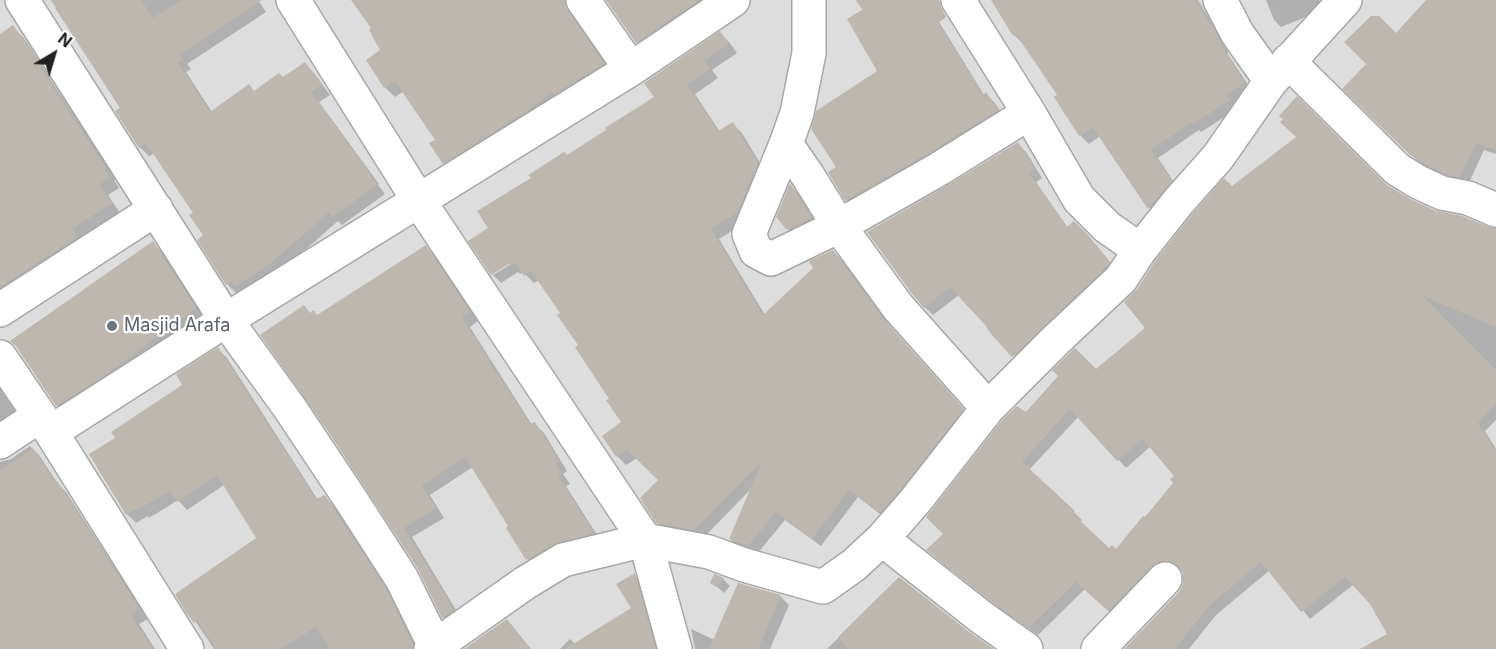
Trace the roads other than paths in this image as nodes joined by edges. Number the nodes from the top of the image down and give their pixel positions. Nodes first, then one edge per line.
1 (22, 0) edge
2 (293, 0) edge
3 (583, 0) edge
4 (733, 0) edge
5 (809, 0) edge
6 (958, 0) edge
7 (1220, 0) edge
8 (1345, 0) edge
9 (630, 69) junction
10 (1280, 71) junction
11 (1029, 113) junction
12 (786, 144) junction
13 (419, 201) junction
14 (156, 209) junction
15 (1496, 210) edge
16 (838, 226) junction
17 (1140, 250) junction
18 (0, 310) edge
19 (226, 320) junction
20 (0, 357) edge
21 (988, 408) junction
22 (45, 424) junction
23 (0, 442) edge
24 (882, 539) junction
25 (645, 540) junction
26 (1165, 579) dead end
27 (433, 648) edge
28 (187, 649) edge
29 (675, 649) edge
30 (1026, 649) edge
31 (1098, 649) edge

1 - 14 street
2 - 13 street
3 - 9 street
4 - 9 street
5 - 12 street
6 - 11 street
7 - 10 street
8 - 10 street
9 - 13 street
10 - 15 street
10 - 17 street
11 - 16 street
11 - 17 street
12 - 16 street
12 - 16 street
13 - 19 street
13 - 25 street
14 - 18 street
14 - 19 street
16 - 21 street
17 - 21 street
19 - 22 street
19 - 27 street
20 - 22 street
21 - 24 street
22 - 23 street
22 - 28 street
24 - 25 street
24 - 30 street
25 - 27 street
25 - 29 street
26 - 31 street

